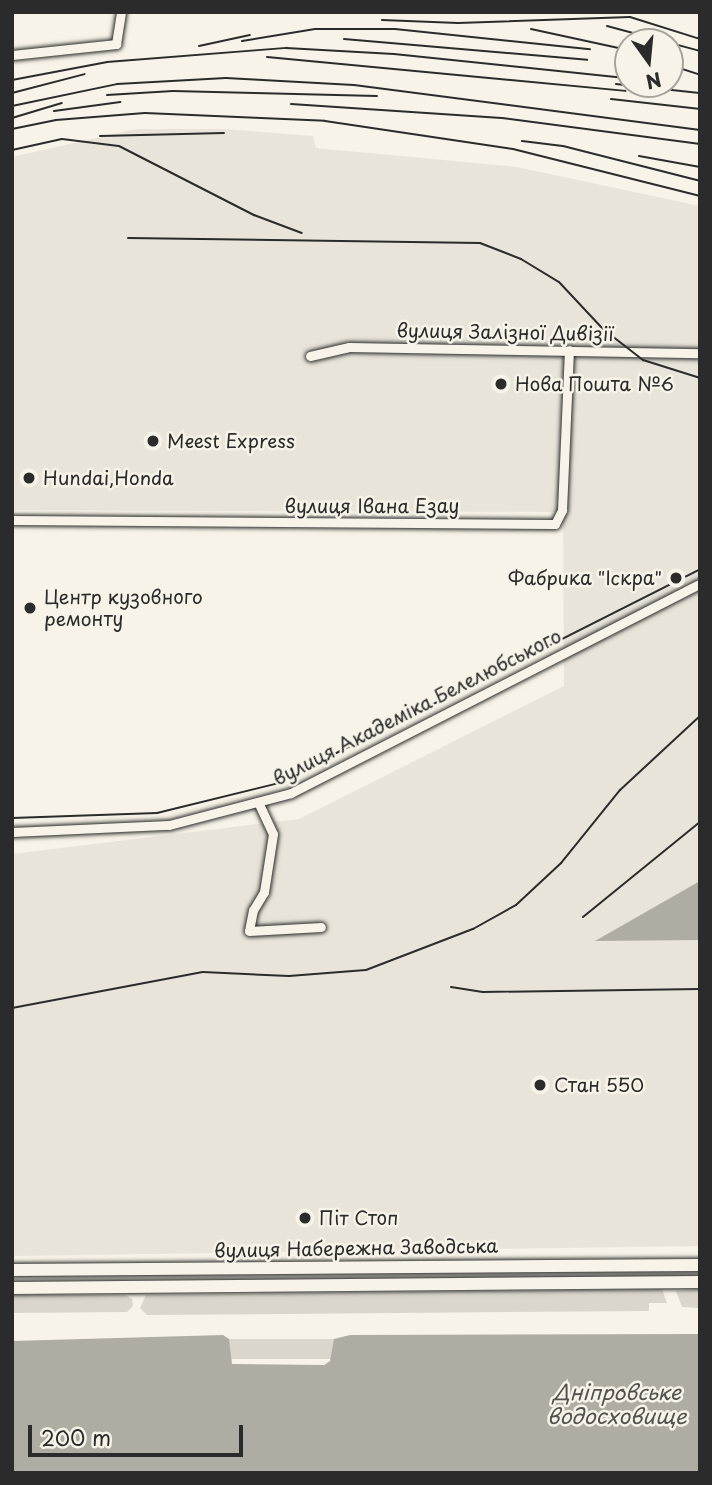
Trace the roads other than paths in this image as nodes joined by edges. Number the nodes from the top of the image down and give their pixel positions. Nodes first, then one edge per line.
1 (121, 12) edge
2 (12, 55) edge
3 (569, 350) junction
4 (700, 353) edge
5 (310, 356) dead end
6 (12, 520) edge
7 (700, 584) edge
8 (259, 804) junction
9 (12, 832) edge
10 (321, 927) dead end
11 (700, 1265) edge
12 (12, 1270) edge
13 (700, 1282) edge
14 (12, 1288) edge

1 - 2 street
3 - 4 street, вулиця Залізної Дивізії
3 - 5 street, вулиця Залізної Дивізії
3 - 6 street, вулиця Івана Езау
7 - 8 street, вулиця Академіка Белелюбського
8 - 9 street, вулиця Академіка Белелюбського
8 - 10 street
11 - 12 main road, вулиця Набережна Заводська
13 - 14 main road, вулиця Набережна Заводська

